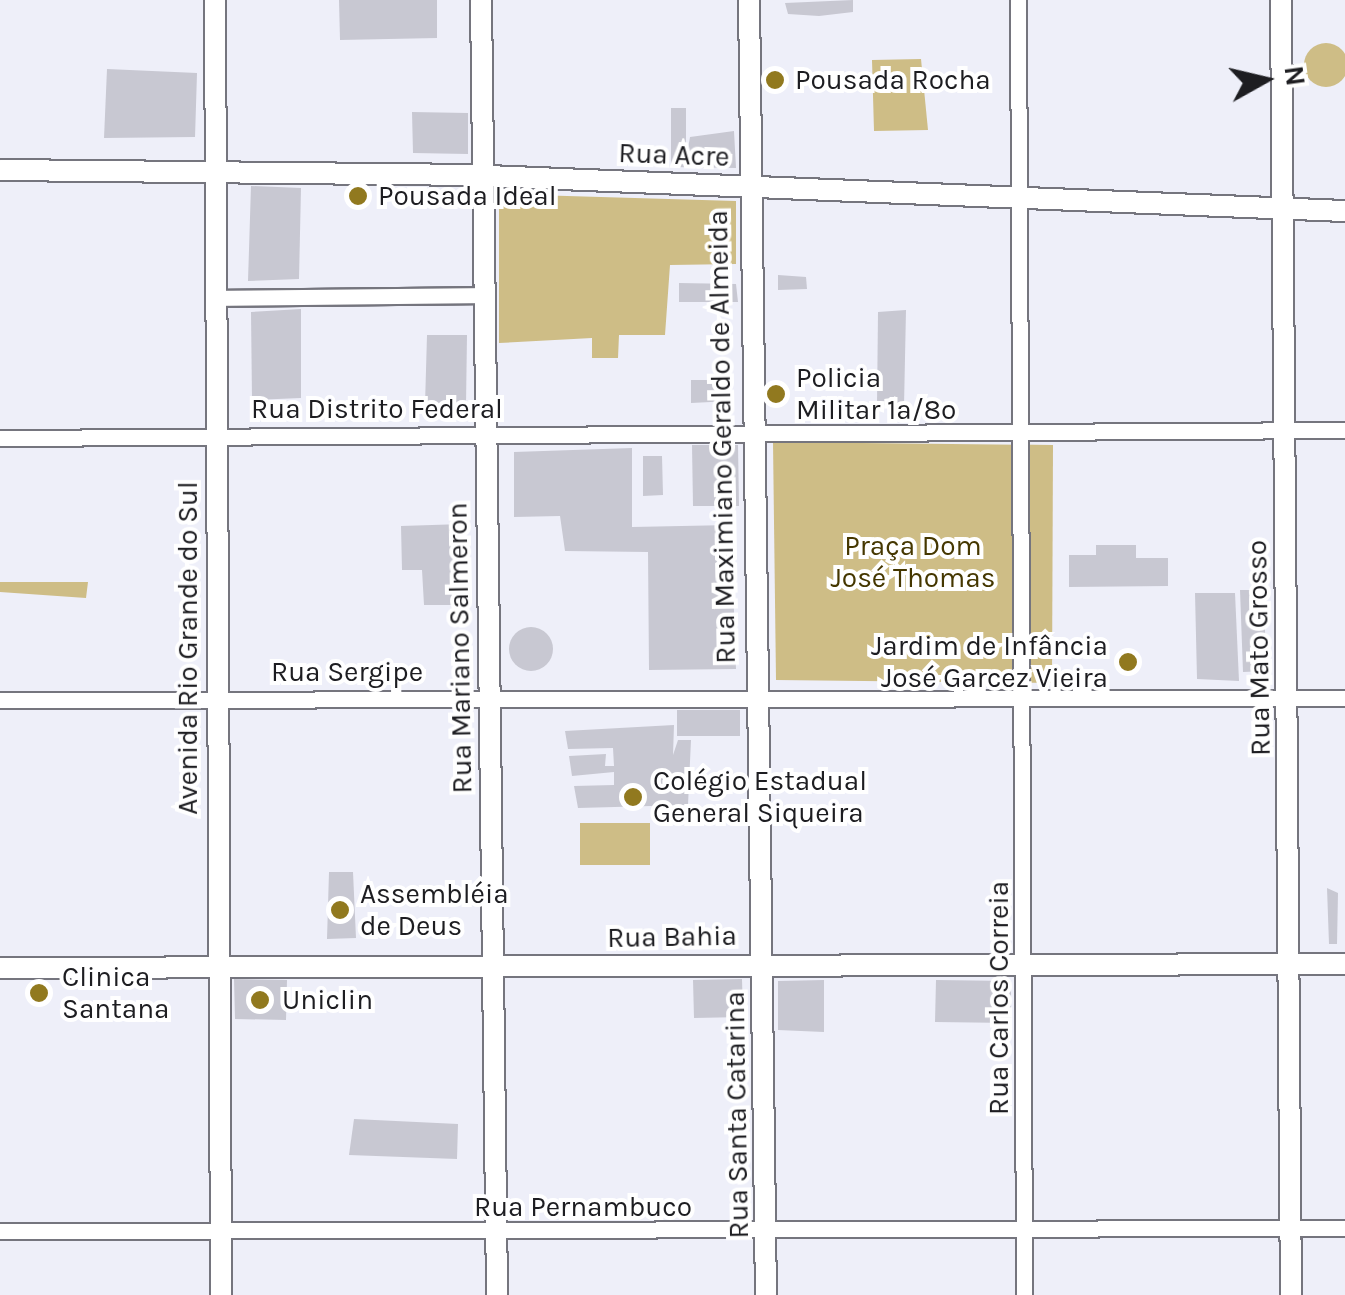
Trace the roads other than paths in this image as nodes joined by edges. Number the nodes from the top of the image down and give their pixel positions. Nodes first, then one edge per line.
1 (215, 0) edge
2 (481, 0) edge
3 (749, 0) edge
4 (1018, 0) edge
5 (1281, 0) edge
6 (0, 170) edge
7 (216, 172) junction
8 (482, 176) junction
9 (746, 186) junction
10 (1020, 193) junction
11 (1281, 210) junction
12 (1345, 211) edge
13 (484, 295) junction
14 (215, 298) junction
15 (753, 430) junction
16 (1024, 430) junction
17 (1345, 430) edge
18 (1284, 432) junction
19 (216, 433) junction
20 (485, 436) junction
21 (0, 438) edge
22 (754, 694) junction
23 (488, 696) junction
24 (216, 697) junction
25 (1345, 698) edge
26 (0, 700) edge
27 (1286, 700) junction
28 (1025, 702) junction
29 (762, 964) junction
30 (1292, 964) junction
31 (1345, 964) edge
32 (1024, 965) junction
33 (218, 966) junction
34 (492, 967) junction
35 (0, 968) edge
36 (1291, 1228) junction
37 (1345, 1228) edge
38 (0, 1231) edge
39 (496, 1232) junction
40 (766, 1232) junction
41 (222, 1233) junction
42 (1023, 1234) junction
43 (222, 1295) edge
44 (497, 1295) edge
45 (766, 1295) edge
46 (1024, 1295) edge
47 (1290, 1295) edge

1 - 7 main road, Avenida Rio Grande do Sul
2 - 8 main road, Rua Mariano Salmeron
3 - 9 main road, Rua Maximiano Geraldo de Almeida
4 - 10 street, Rua Carlos Correia
5 - 11 main road, Rua Mato Grosso
6 - 7 main road, Rua Acre
7 - 8 main road, Rua Acre
7 - 14 main road, Avenida Rio Grande do Sul
8 - 9 main road, Rua Acre
8 - 13 main road, Rua Mariano Salmeron
9 - 10 main road, Rua Acre
9 - 15 main road, Rua Maximiano Geraldo de Almeida
10 - 11 main road, Rua Acre
10 - 16 street, Rua Carlos Correia
11 - 12 main road, Rua Acre
11 - 18 main road, Rua Mato Grosso
13 - 14 street
13 - 20 main road, Rua Mariano Salmeron
14 - 19 main road, Avenida Rio Grande do Sul
15 - 16 street, Rua Distrito Federal
15 - 20 street, Rua Distrito Federal
15 - 22 main road, Rua Maximiano Geraldo de Almeida
16 - 18 street, Rua Distrito Federal
16 - 28 street, Rua Carlos Correia
17 - 18 street, Rua Distrito Federal
18 - 27 main road, Rua Mato Grosso
19 - 20 street, Rua Distrito Federal
19 - 21 street, Rua Distrito Federal
19 - 24 main road, Avenida Rio Grande do Sul
20 - 23 main road, Rua Mariano Salmeron
22 - 23 street, Rua Sergipe
22 - 28 street, Rua Sergipe
22 - 29 main road, Rua Santa Catarina
23 - 24 street, Rua Sergipe
23 - 34 main road, Rua Mariano Salmeron
24 - 26 street, Rua Sergipe
24 - 33 main road, Avenida Rio Grande do Sul
25 - 27 street, Rua Sergipe
27 - 28 street, Rua Sergipe
27 - 30 main road, Rua Mato Grosso
28 - 32 street, Rua Carlos Correia
29 - 32 main road, Rua Bahia
29 - 34 main road, Rua Bahia
29 - 40 main road, Rua Santa Catarina
30 - 31 main road, Rua Bahia
30 - 32 main road, Rua Bahia
30 - 36 main road, Rua Mato Grosso
32 - 42 street, Rua Carlos Correia
33 - 34 main road, Rua Bahia
33 - 35 main road, Rua Bahia
33 - 41 main road, Avenida Rio Grande do Sul
34 - 39 main road, Rua Mariano Salmeron
36 - 37 street, Rua Pernambuco
36 - 42 street, Rua Pernambuco
36 - 47 main road, Rua Mato Grosso
38 - 41 street, Rua Pernambuco
39 - 40 street, Rua Pernambuco
39 - 41 street, Rua Pernambuco
39 - 44 main road, Rua Mariano Salmeron
40 - 42 street, Rua Pernambuco
40 - 45 main road, Rua Santa Catarina
41 - 43 main road, Avenida Rio Grande do Sul
42 - 46 street, Rua Carlos Correia

